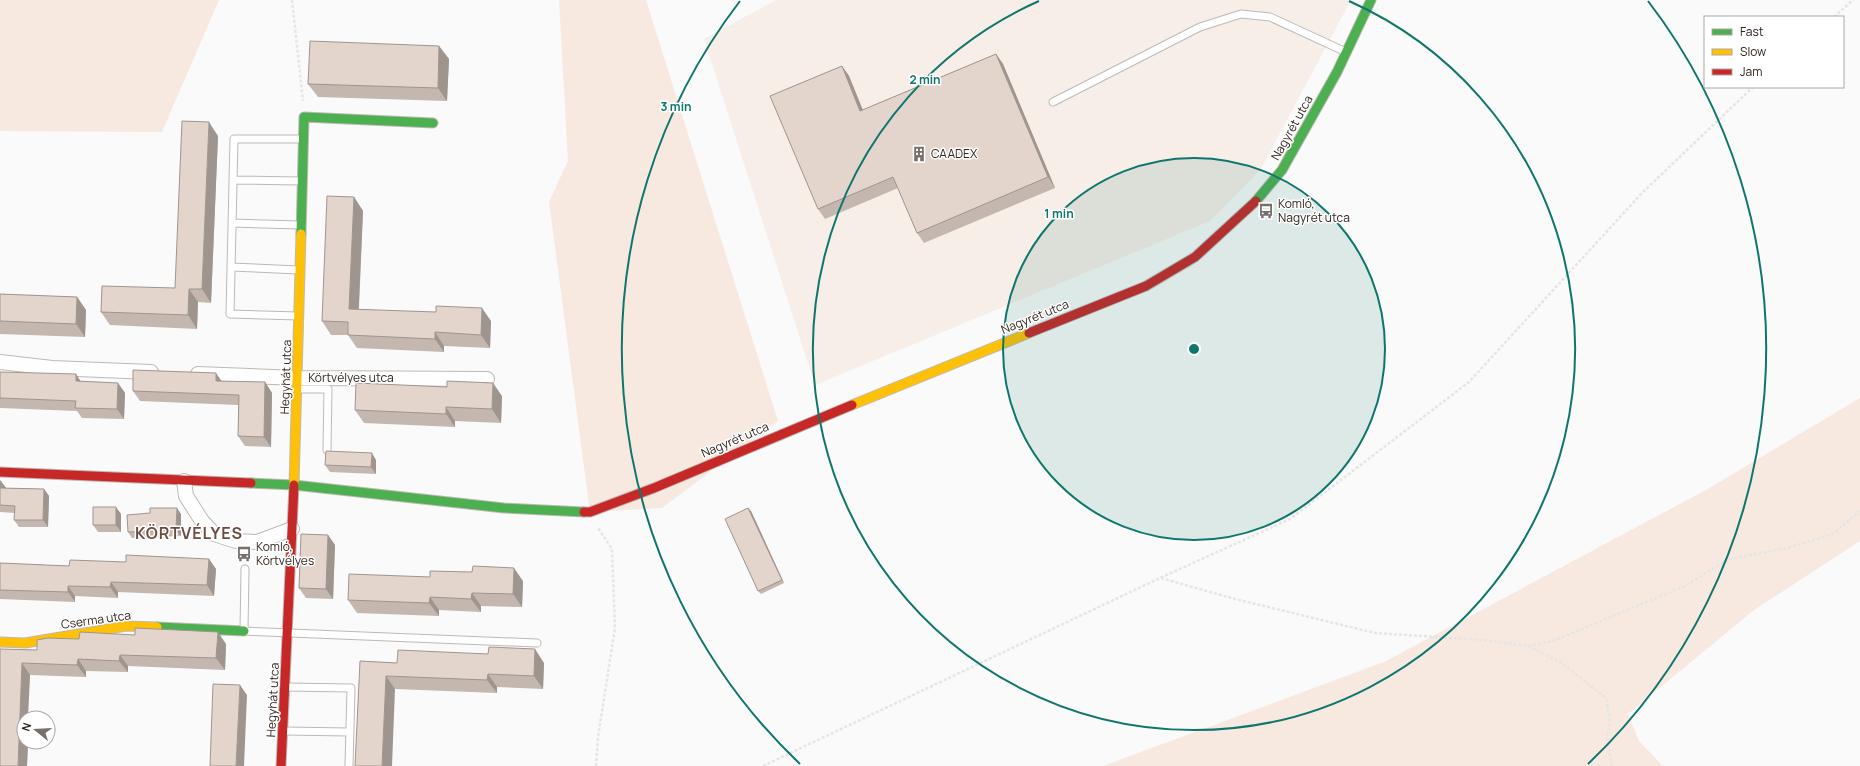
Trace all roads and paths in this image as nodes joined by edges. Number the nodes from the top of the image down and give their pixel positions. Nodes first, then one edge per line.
1 (292, 0) edge
2 (1371, 0) edge
3 (1854, 0) edge
4 (1835, 16) edge
5 (1346, 52) junction
6 (1751, 88) edge
7 (1053, 102) dead end
8 (304, 117) junction
9 (433, 123) dead end
10 (304, 139) junction
11 (233, 180) junction
12 (303, 181) junction
13 (232, 223) junction
14 (302, 225) junction
15 (231, 267) junction
16 (301, 270) junction
17 (300, 316) junction
18 (0, 362) edge
19 (163, 373) edge
20 (187, 374) edge
21 (487, 380) dead end
22 (298, 383) junction
23 (327, 450) edge
24 (0, 472) edge
25 (184, 481) junction
26 (294, 485) junction
27 (1860, 511) edge
28 (590, 512) junction
29 (292, 529) junction
30 (245, 569) dead end
31 (1160, 578) junction
32 (244, 631) junction
33 (289, 632) junction
34 (0, 642) edge
35 (537, 643) dead end
36 (1528, 646) junction
37 (286, 687) junction
38 (283, 731) junction
39 (350, 732) junction
40 (281, 766) edge
41 (349, 766) edge
42 (596, 766) edge
43 (763, 766) edge
44 (1612, 766) edge

1 - 8 path
2 - 5 street, Nagyrét utca
3 - 4 path
5 - 7 lane
5 - 28 street, Nagyrét utca
6 - 31 path
8 - 9 street
8 - 10 street, Hegyhát utca
10 - 11 lane
10 - 12 street, Hegyhát utca
11 - 12 lane
11 - 13 lane
12 - 14 street, Hegyhát utca
13 - 14 lane
13 - 15 lane
14 - 16 street, Hegyhát utca
15 - 16 lane
15 - 17 lane
16 - 17 street, Hegyhát utca
17 - 22 street, Hegyhát utca
18 - 19 street
20 - 22 street, Körtvélyes utca
21 - 22 street, Körtvélyes utca
22 - 23 lane
22 - 26 street, Hegyhát utca
24 - 25 street
25 - 26 street
25 - 29 street
26 - 28 street
26 - 29 street, Hegyhát utca
27 - 36 path
28 - 42 path
29 - 33 street, Hegyhát utca
30 - 32 lane
31 - 36 path
31 - 43 path
32 - 33 lane
32 - 34 street, Cserma utca
33 - 35 lane
33 - 37 street, Hegyhát utca
36 - 44 path
37 - 38 street, Hegyhát utca
37 - 39 lane
38 - 39 lane
38 - 40 street, Hegyhát utca
39 - 41 lane

